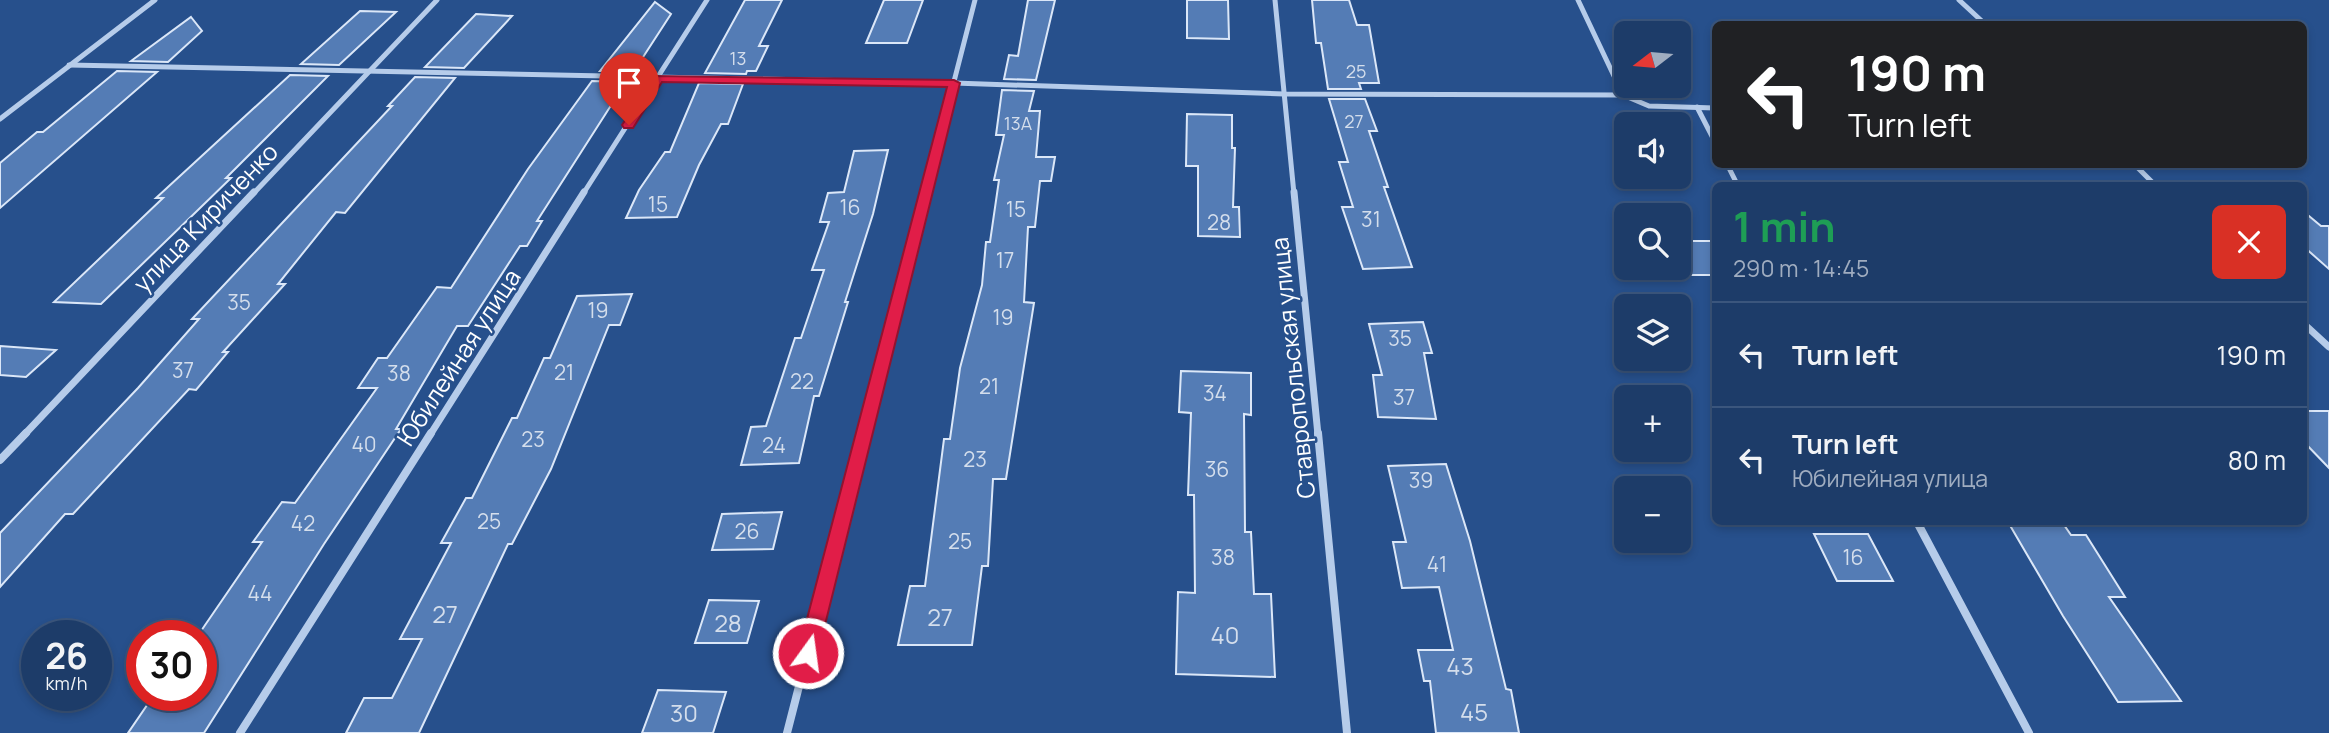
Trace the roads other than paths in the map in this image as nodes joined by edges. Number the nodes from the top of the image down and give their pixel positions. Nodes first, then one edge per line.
1 (155, 0) edge
2 (437, 0) edge
3 (707, 0) edge
4 (975, 0) edge
5 (1275, 0) edge
6 (1578, 0) edge
7 (1959, 0) edge
8 (1982, 21) edge
9 (69, 65) junction
10 (368, 73) junction
11 (1614, 76) edge
12 (659, 79) junction
13 (954, 83) junction
14 (1284, 94) junction
15 (1614, 95) edge
16 (1630, 98) edge
17 (1697, 107) junction
18 (1712, 108) edge
19 (0, 119) edge
20 (1712, 136) edge
21 (2138, 168) edge
22 (2152, 182) edge
23 (2307, 327) edge
24 (2329, 347) edge
25 (0, 460) edge
26 (1919, 525) edge
27 (240, 733) edge
28 (787, 733) edge
29 (1347, 733) edge
30 (2029, 733) edge

1 - 9 street
2 - 10 street, улица Кириченко
3 - 12 street, Юбилейная улица
4 - 13 street
5 - 14 street, Ставропольская улица
6 - 11 street
7 - 8 street
9 - 10 street
9 - 19 street
10 - 12 street
10 - 25 street, улица Кириченко
12 - 13 street
12 - 27 street, Юбилейная улица
13 - 14 street
13 - 28 street
14 - 15 street
14 - 29 street, Ставропольская улица
16 - 17 street
17 - 18 street
17 - 20 street
21 - 22 street
23 - 24 street
26 - 30 street

